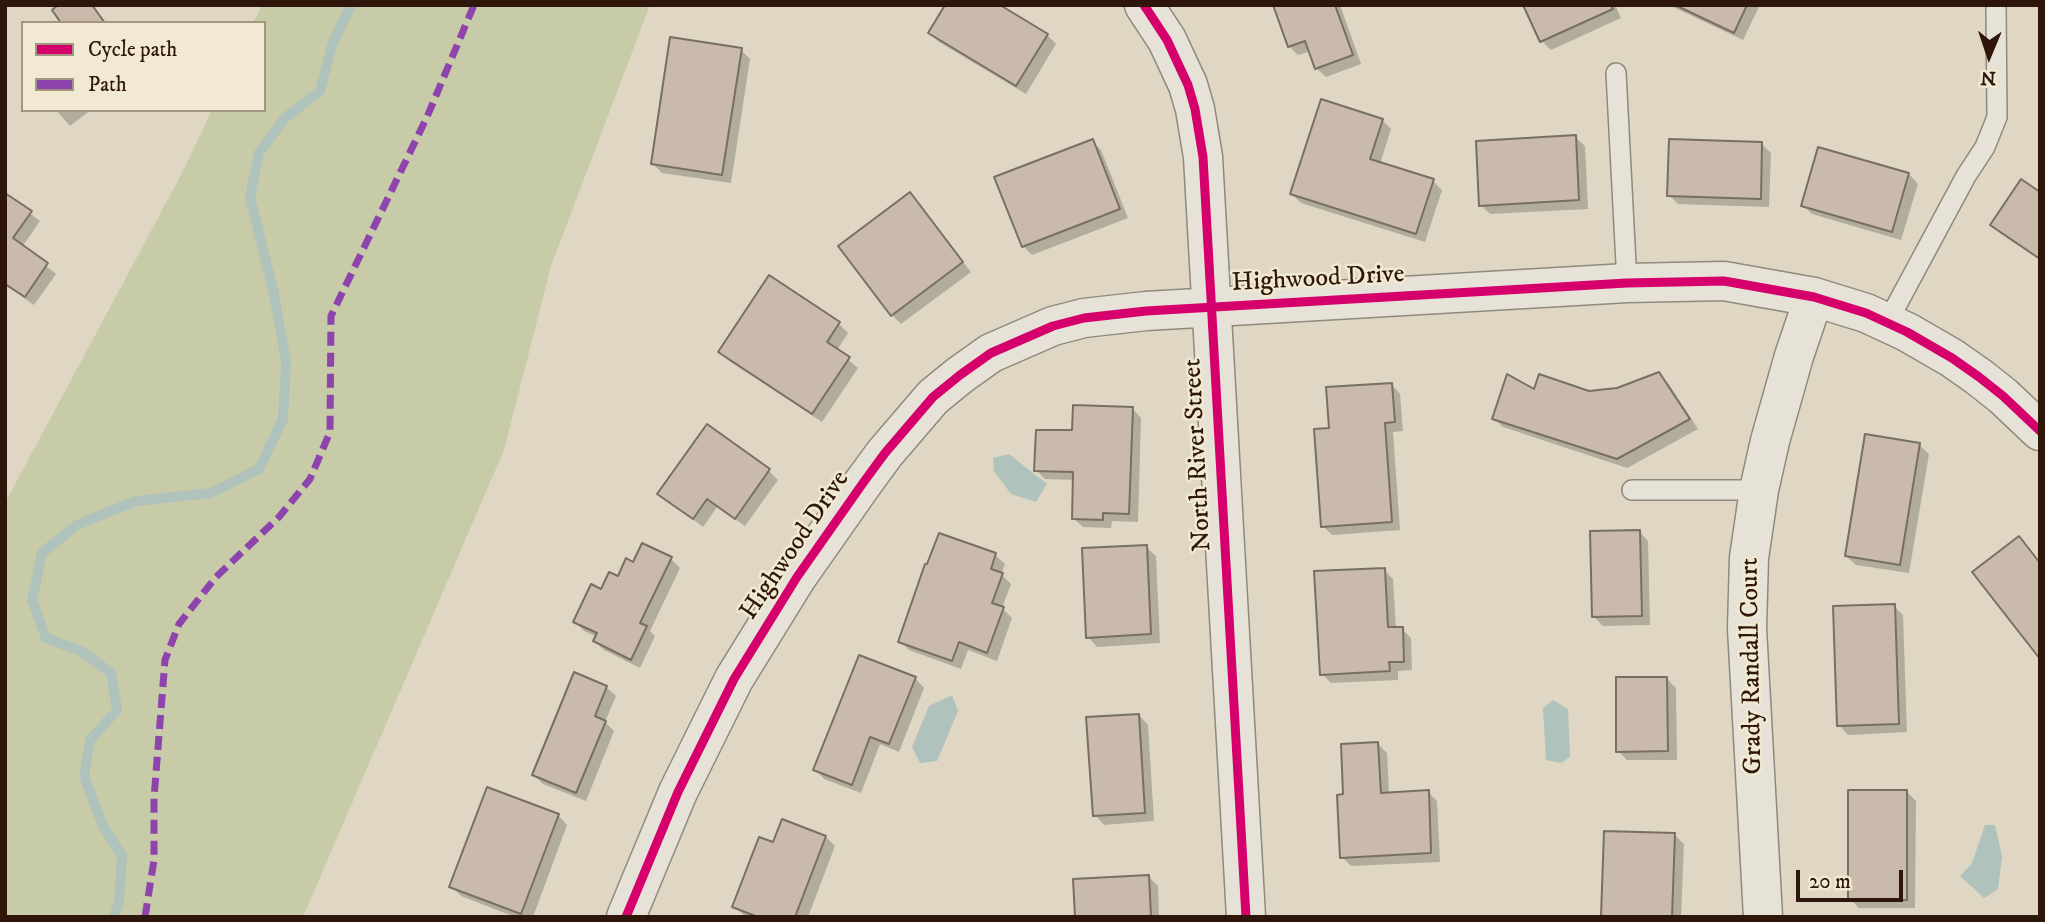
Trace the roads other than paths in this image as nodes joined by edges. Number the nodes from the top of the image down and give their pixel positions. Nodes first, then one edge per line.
1 (1144, 5) edge
2 (1996, 5) edge
3 (1616, 73) dead end
4 (1627, 283) junction
5 (1814, 297) junction
6 (1211, 307) junction
7 (1887, 323) junction
8 (2040, 431) edge
9 (1632, 490) dead end
10 (1759, 490) junction
11 (626, 917) edge
12 (1246, 917) edge
13 (1763, 917) edge

1 - 6 street, North River Street
2 - 7 lane
3 - 4 lane
4 - 5 street, Highwood Drive
4 - 6 street, Highwood Drive
5 - 7 street, Highwood Drive
5 - 10 street, Grady Randall Court
6 - 11 street, Highwood Drive
6 - 12 street, North River Street
7 - 8 street, Highwood Drive
9 - 10 lane
10 - 13 street, Grady Randall Court

